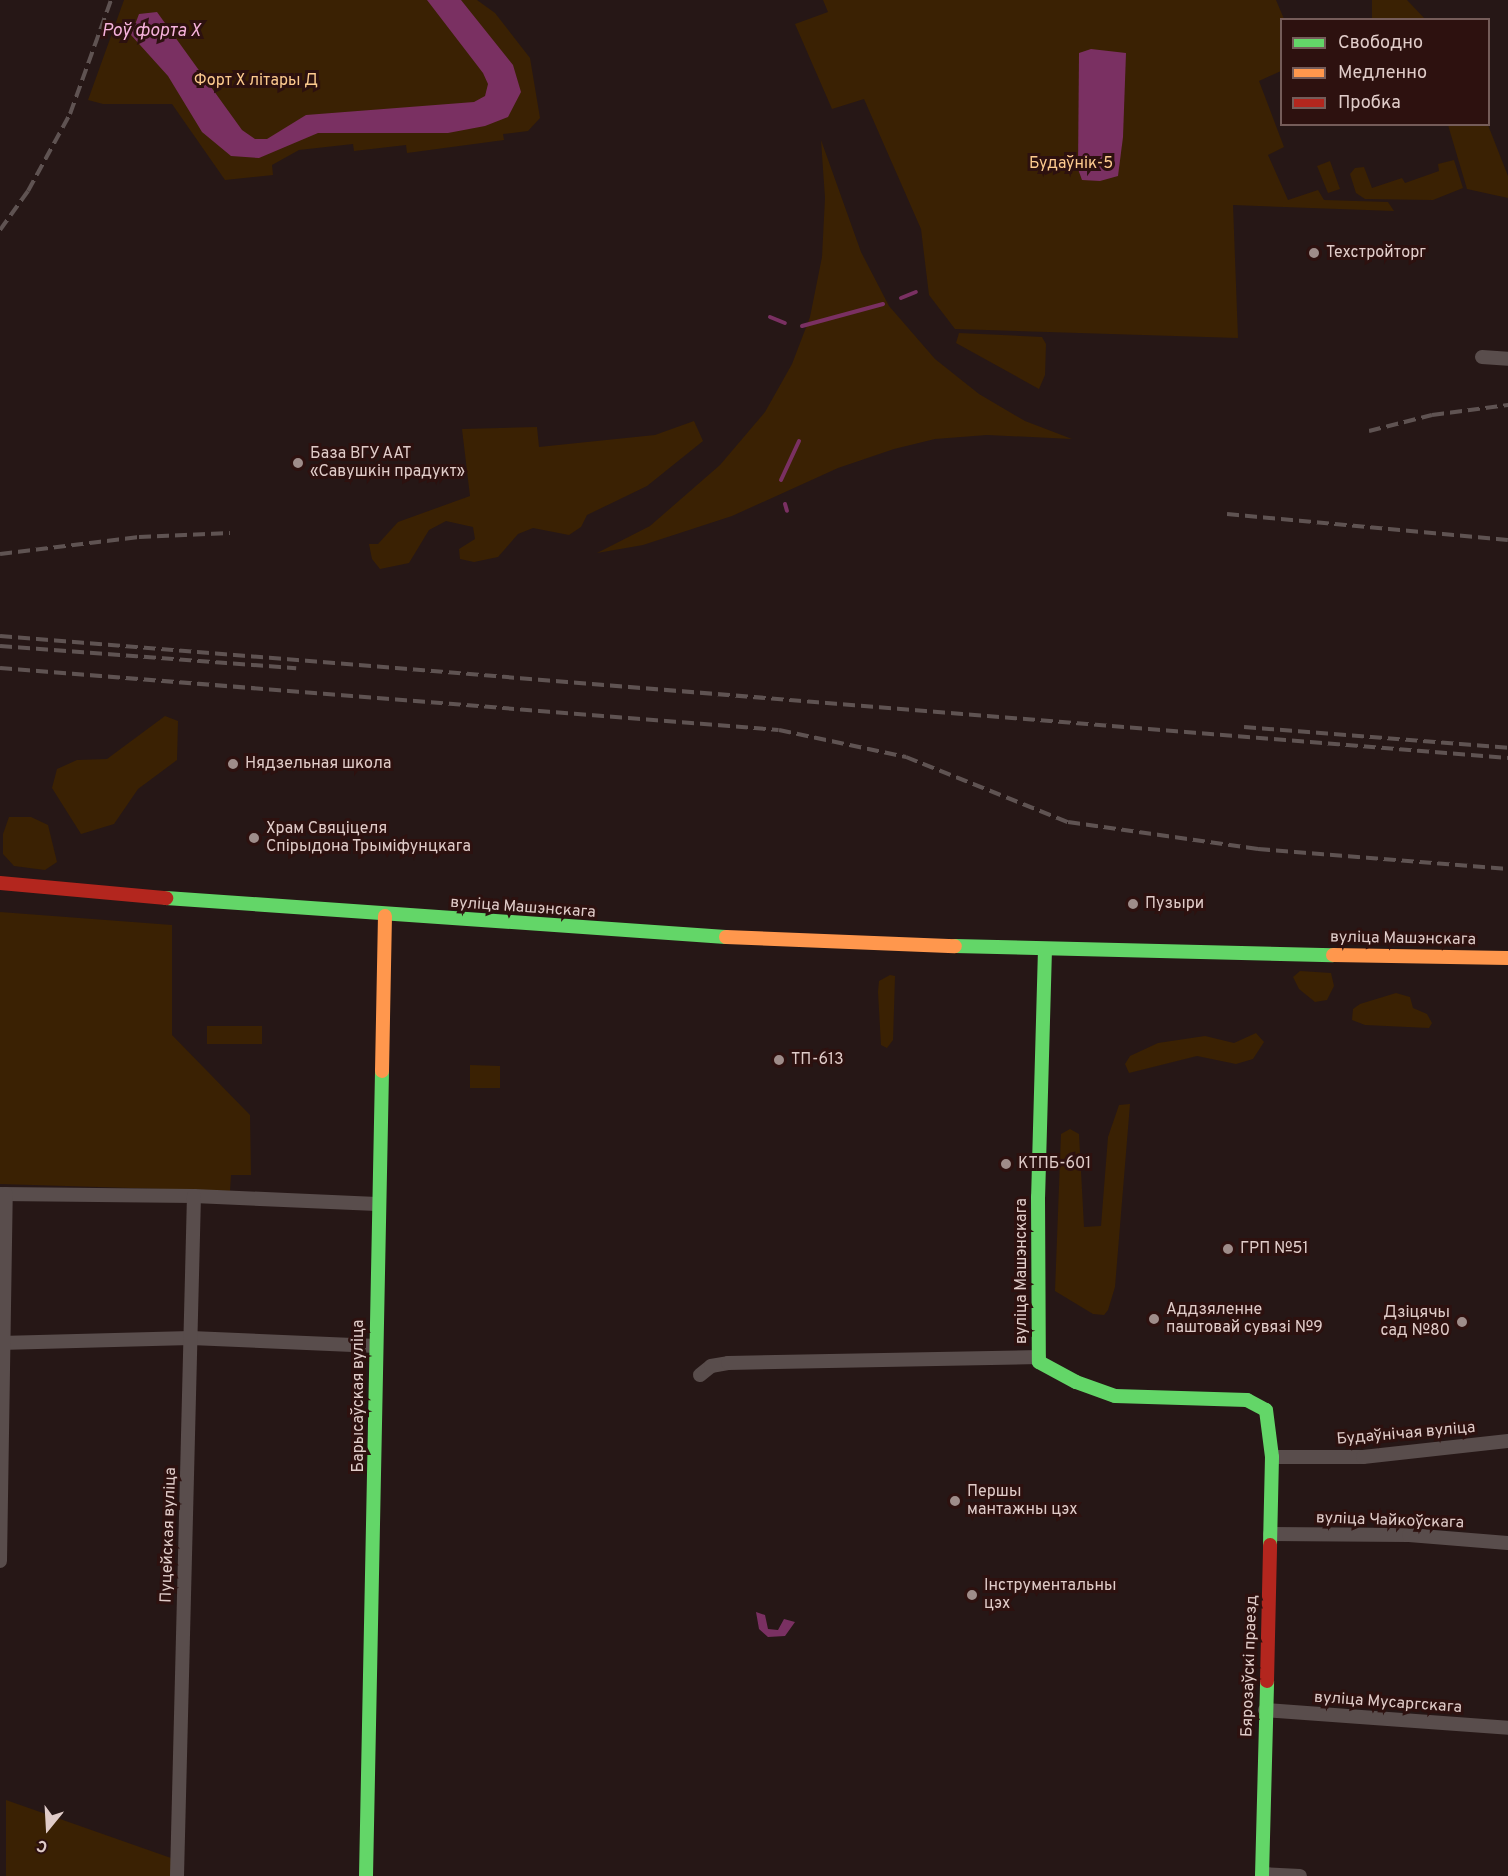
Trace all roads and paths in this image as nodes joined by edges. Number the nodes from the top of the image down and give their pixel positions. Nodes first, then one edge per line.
1 (1482, 357) dead end
2 (1508, 359) edge
3 (0, 883) edge
4 (385, 916) junction
5 (1045, 949) junction
6 (1508, 958) edge
7 (3, 1194) edge
8 (194, 1196) junction
9 (377, 1204) junction
10 (191, 1338) junction
11 (1, 1343) edge
12 (376, 1346) junction
13 (1039, 1357) junction
14 (700, 1375) dead end
15 (1508, 1441) edge
16 (1272, 1457) junction
17 (1270, 1534) junction
18 (1508, 1543) edge
19 (0, 1561) edge
20 (1265, 1710) junction
21 (1508, 1728) edge
22 (1262, 1875) edge
23 (177, 1876) edge
24 (366, 1876) edge
25 (1300, 1876) edge

1 - 2 street
3 - 4 street, вуліца Машэнскага
4 - 5 street, вуліца Машэнскага
4 - 9 street, Барысаўская вуліца
5 - 6 street, вуліца Машэнскага
5 - 13 street, вуліца Машэнскага
7 - 8 street
7 - 11 street
8 - 9 street
8 - 10 street, Пуцейская вуліца
9 - 12 street, Барысаўская вуліца
10 - 11 street
10 - 12 street
10 - 23 street, Пуцейская вуліца
11 - 19 street
12 - 24 street, Барысаўская вуліца
13 - 14 street, вуліца Машэнскага
13 - 16 street
15 - 16 street, Будаўнічая вуліца
16 - 17 street, Бярозаўскі праезд
17 - 18 street, вуліца Чайкоўскага
17 - 20 street, Бярозаўскі праезд
20 - 21 street, вуліца Мусаргскага
20 - 22 street, Бярозаўскі праезд
22 - 25 street

